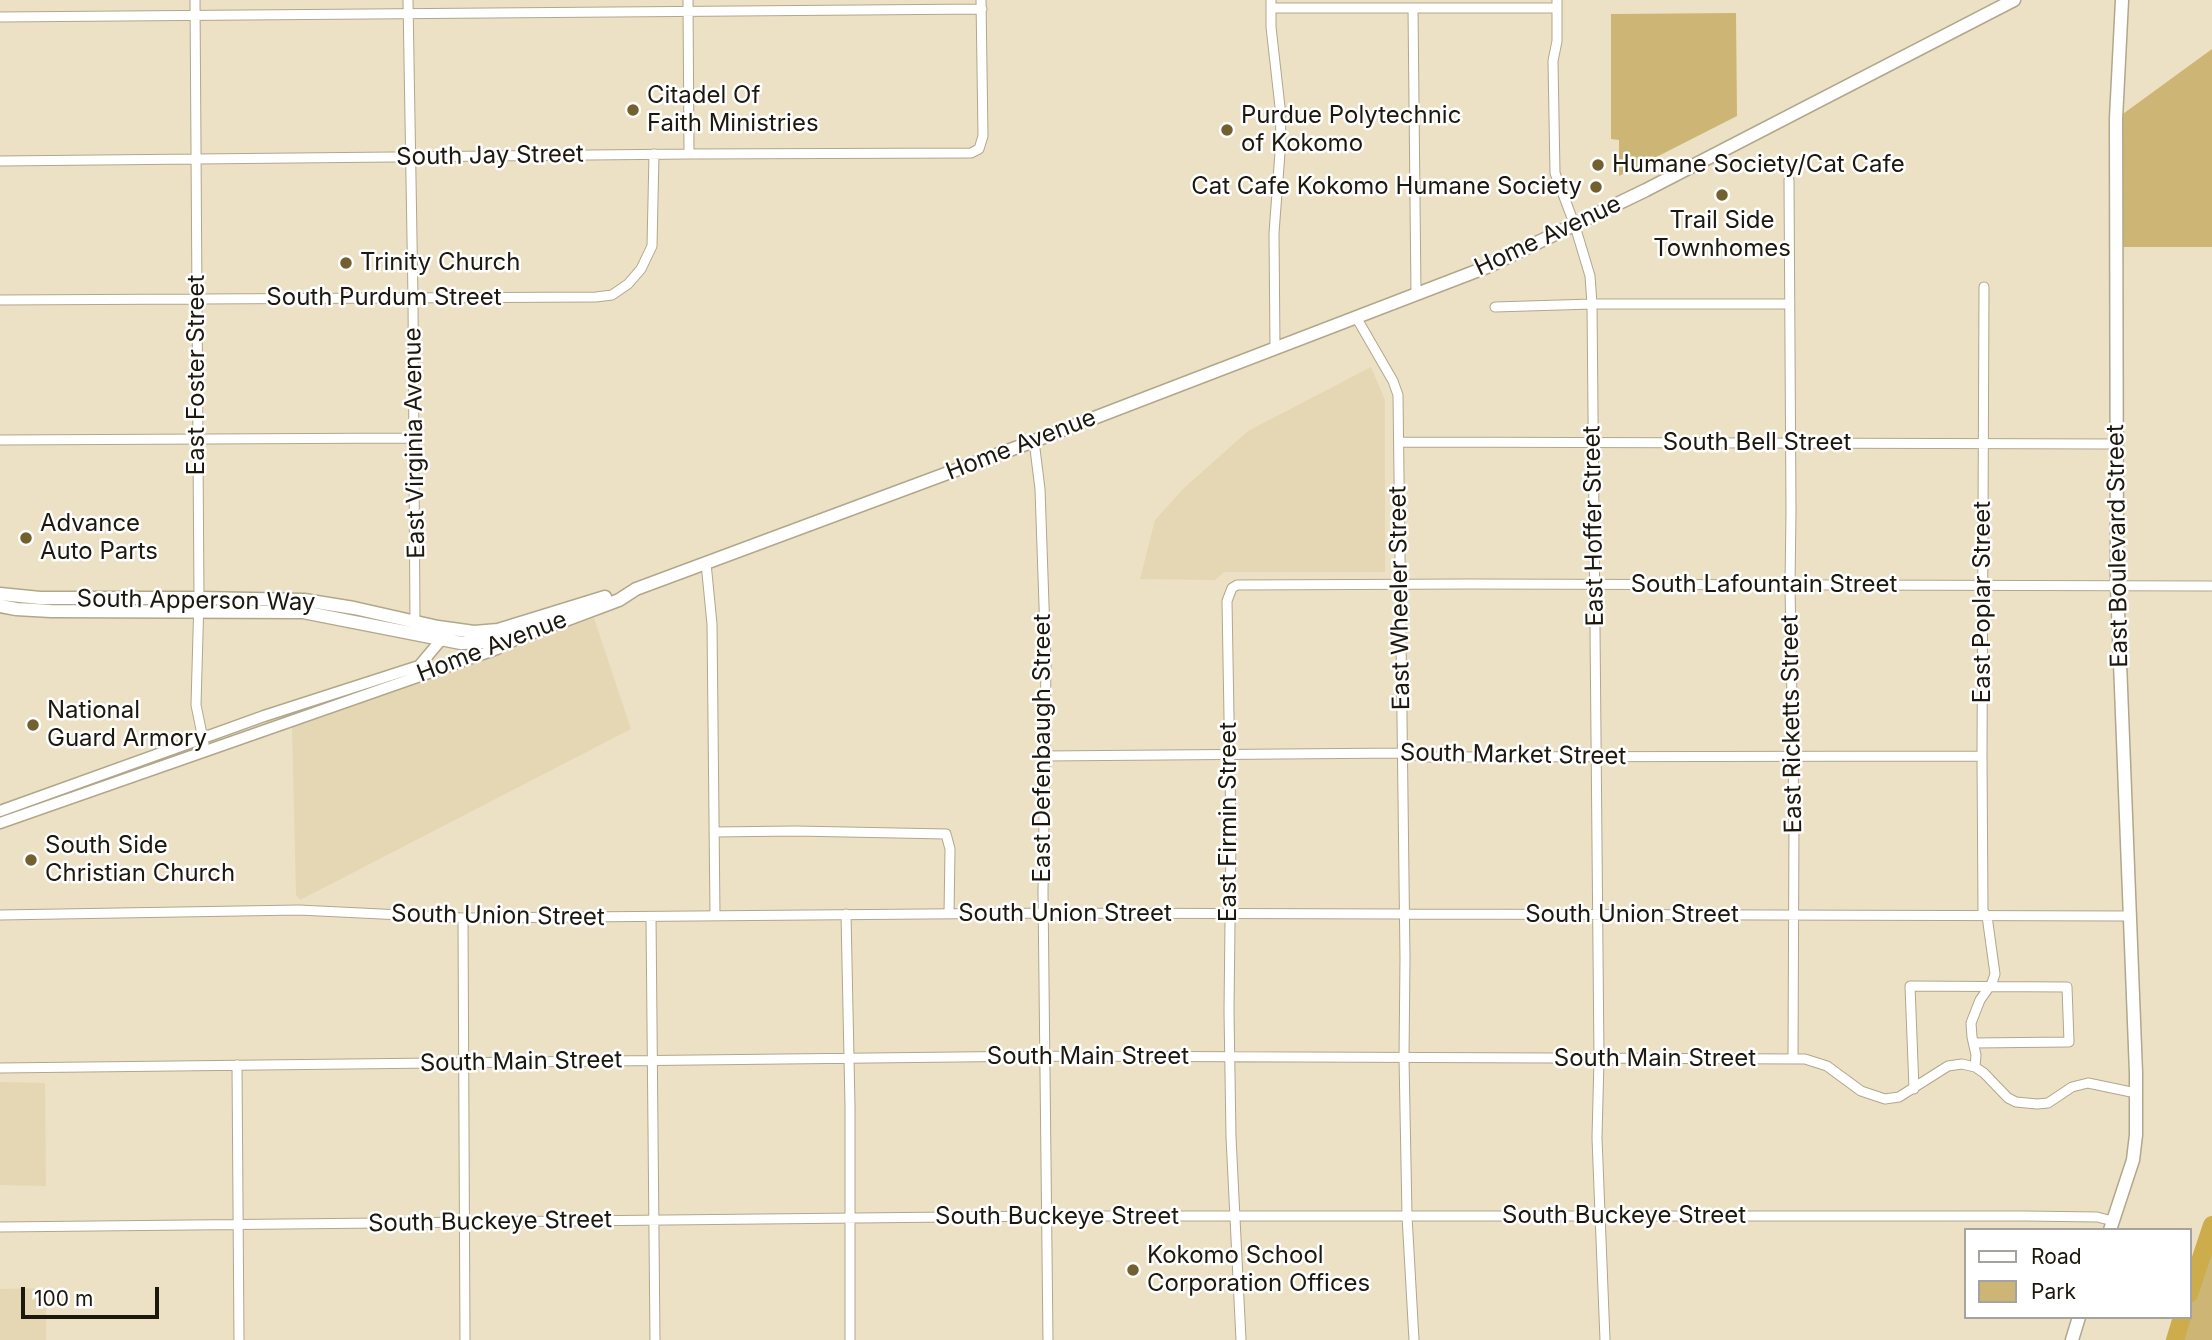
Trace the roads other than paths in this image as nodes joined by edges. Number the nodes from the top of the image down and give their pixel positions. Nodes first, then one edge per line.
1 (195, 0) edge
2 (408, 0) edge
3 (688, 0) edge
4 (2014, 0) edge
5 (2122, 0) edge
6 (1271, 4) edge
7 (1557, 4) edge
8 (981, 5) edge
9 (1413, 8) junction
10 (689, 13) junction
11 (408, 14) junction
12 (195, 16) junction
13 (0, 17) edge
14 (654, 154) junction
15 (689, 154) junction
16 (411, 157) junction
17 (196, 160) junction
18 (0, 161) edge
19 (1789, 180) dead end
20 (1575, 226) junction
21 (1984, 287) dead end
22 (1416, 294) junction
23 (413, 298) junction
24 (196, 299) junction
25 (0, 300) edge
26 (1592, 304) junction
27 (1790, 304) junction
28 (1495, 307) dead end
29 (1356, 317) junction
30 (1275, 348) junction
31 (413, 438) junction
32 (198, 439) junction
33 (0, 440) edge
34 (1034, 441) junction
35 (1399, 442) junction
36 (1593, 443) junction
37 (1790, 443) junction
38 (1984, 443) junction
39 (2115, 444) junction
40 (706, 564) junction
41 (1594, 585) junction
42 (1790, 585) junction
43 (1982, 585) junction
44 (2117, 585) junction
45 (1400, 586) junction
46 (2212, 586) edge
47 (1232, 588) joint
48 (636, 589) junction
49 (0, 594) edge
50 (199, 604) junction
51 (0, 606) edge
52 (415, 628) junction
53 (450, 629) junction
54 (531, 633) junction
55 (441, 640) junction
56 (204, 744) junction
57 (1402, 753) junction
58 (1229, 754) junction
59 (1045, 756) junction
60 (1596, 756) junction
61 (1793, 756) junction
62 (1982, 756) junction
63 (0, 811) edge
64 (0, 823) edge
65 (714, 832) junction
66 (1043, 913) junction
67 (949, 914) junction
68 (1230, 914) junction
69 (0, 915) edge
70 (846, 915) junction
71 (1403, 915) junction
72 (1597, 915) junction
73 (715, 916) junction
74 (1792, 916) junction
75 (1987, 916) junction
76 (2130, 916) junction
77 (651, 917) junction
78 (463, 918) junction
79 (1989, 987) junction
80 (1973, 1043) junction
81 (1045, 1056) junction
82 (1230, 1057) junction
83 (1404, 1058) junction
84 (849, 1059) junction
85 (1598, 1059) junction
86 (1793, 1059) junction
87 (654, 1061) junction
88 (463, 1063) junction
89 (237, 1065) junction
90 (1975, 1067) junction
91 (0, 1068) edge
92 (1914, 1088) junction
93 (2136, 1093) junction
94 (1599, 1215) junction
95 (1047, 1216) junction
96 (1234, 1216) junction
97 (1407, 1216) junction
98 (849, 1218) junction
99 (655, 1220) junction
100 (465, 1222) junction
101 (238, 1224) junction
102 (2111, 1225) edge
103 (0, 1227) edge
104 (2078, 1319) edge
105 (239, 1340) edge
106 (465, 1340) edge
107 (655, 1340) edge
108 (850, 1340) edge
109 (1048, 1340) edge
110 (1241, 1340) edge
111 (1414, 1340) edge
112 (1605, 1340) edge
113 (2073, 1340) edge

1 - 12 street, East Foster Street
2 - 11 street, East Virginia Avenue
3 - 10 street
4 - 20 main road, Home Avenue
5 - 39 main road, East Boulevard Street
6 - 9 street
6 - 30 street
7 - 9 street
7 - 20 street, East Hoffer Street
8 - 10 street
8 - 15 street, South Jay Street
9 - 22 street
10 - 11 street
10 - 15 street
11 - 12 street
11 - 16 street, East Virginia Avenue
12 - 13 street
12 - 17 street, East Foster Street
14 - 15 street, South Jay Street
14 - 16 street, South Jay Street
14 - 23 street, South Purdum Street
16 - 17 street, South Jay Street
16 - 23 street, East Virginia Avenue
17 - 18 street, South Jay Street
17 - 24 street, East Foster Street
19 - 27 street, East Ricketts Street
20 - 22 main road, Home Avenue
20 - 26 street, East Hoffer Street
21 - 38 street, East Poplar Street
22 - 29 main road, Home Avenue
23 - 24 street, South Purdum Street
23 - 31 street, East Virginia Avenue
24 - 25 street, South Purdum Street
24 - 32 street, East Foster Street
26 - 27 street
26 - 28 street
26 - 36 street, East Hoffer Street
27 - 37 street, East Ricketts Street
29 - 30 main road, Home Avenue
29 - 35 street, East Wheeler Street
30 - 34 main road, Home Avenue
31 - 32 street
31 - 52 street, East Virginia Avenue
32 - 33 street
32 - 50 street, East Foster Street
34 - 40 main road, Home Avenue
34 - 59 street, East Defenbaugh Street
35 - 36 street, South Bell Street
35 - 45 street, East Wheeler Street
36 - 37 street, South Bell Street
36 - 41 street, East Hoffer Street
37 - 38 street, South Bell Street
37 - 42 street, East Ricketts Street
38 - 39 street, South Bell Street
38 - 43 street, East Poplar Street
39 - 44 main road, East Boulevard Street
40 - 48 main road, Home Avenue
40 - 65 street
41 - 42 street, South Lafountain Street
41 - 45 street, South Lafountain Street
41 - 60 street, East Hoffer Street
42 - 43 street, South Lafountain Street
42 - 61 street, East Ricketts Street
43 - 44 street, South Lafountain Street
43 - 62 street, East Poplar Street
44 - 46 street, South Lafountain Street
44 - 76 main road, East Boulevard Street
45 - 47 street, South Lafountain Street
45 - 57 street, East Wheeler Street
47 - 58 street, East Firmin Street
48 - 53 main road, South Apperson Way
48 - 54 main road, Home Avenue
49 - 50 main road, South Apperson Way
50 - 51 main road, South Apperson Way
50 - 52 main road, South Apperson Way
50 - 56 street, East Foster Street
52 - 53 main road, South Apperson Way
52 - 55 main road, South Apperson Way
53 - 55 street, Home Avenue
54 - 55 main road, South Apperson Way
54 - 56 street, Home Avenue
55 - 56 street, Home Avenue
56 - 63 street, Home Avenue
56 - 64 street, Home Avenue
57 - 58 street, South Market Street
57 - 60 street, South Market Street
57 - 71 street, East Wheeler Street
58 - 59 street, South Market Street
58 - 68 street, East Firmin Street
59 - 66 street, East Defenbaugh Street
60 - 61 street, South Market Street
60 - 72 street, East Hoffer Street
61 - 62 street, South Market Street
61 - 74 street, East Ricketts Street
62 - 75 street, East Poplar Street
65 - 67 street
65 - 73 street
66 - 67 street, South Union Street
66 - 68 street, South Union Street
66 - 81 street, East Defenbaugh Street
67 - 70 street, South Union Street
68 - 71 street, South Union Street
68 - 82 street, East Firmin Street
69 - 78 street, South Union Street
70 - 73 street, South Union Street
70 - 84 street
71 - 72 street, South Union Street
71 - 83 street, East Wheeler Street
72 - 74 street, South Union Street
72 - 85 street, East Hoffer Street
73 - 77 street, South Union Street
74 - 75 street, South Union Street
74 - 86 street, East Ricketts Street
75 - 76 street, South Union Street
75 - 79 street, East Poplar Street
76 - 93 main road, East Boulevard Street
77 - 78 street, South Union Street
77 - 87 street
78 - 88 street
79 - 80 street
79 - 80 street
79 - 92 street
80 - 90 street
81 - 82 street, South Main Street
81 - 84 street, South Main Street
81 - 95 street, East Defenbaugh Street
82 - 83 street, South Main Street
82 - 96 street, East Firmin Street
83 - 85 street, South Main Street
83 - 97 street, East Wheeler Street
84 - 87 street, South Main Street
84 - 98 street
85 - 86 street, South Main Street
85 - 94 street, East Hoffer Street
86 - 92 street, South Main Street
87 - 88 street, South Main Street
87 - 99 street
88 - 89 street, South Main Street
88 - 100 street
89 - 91 street, South Main Street
89 - 101 street
90 - 92 street, South Main Street
90 - 93 street
93 - 102 main road, East Boulevard Street
94 - 97 street, South Buckeye Street
94 - 102 street, South Buckeye Street
94 - 112 street, East Hoffer Street
95 - 96 street, South Buckeye Street
95 - 98 street, South Buckeye Street
95 - 109 street, East Defenbaugh Street
96 - 97 street, South Buckeye Street
96 - 110 street, East Firmin Street
97 - 111 street, East Wheeler Street
98 - 99 street, South Buckeye Street
98 - 108 street
99 - 100 street, South Buckeye Street
99 - 107 street
100 - 101 street, South Buckeye Street
100 - 106 street
101 - 103 street, South Buckeye Street
101 - 105 street
104 - 113 main road

